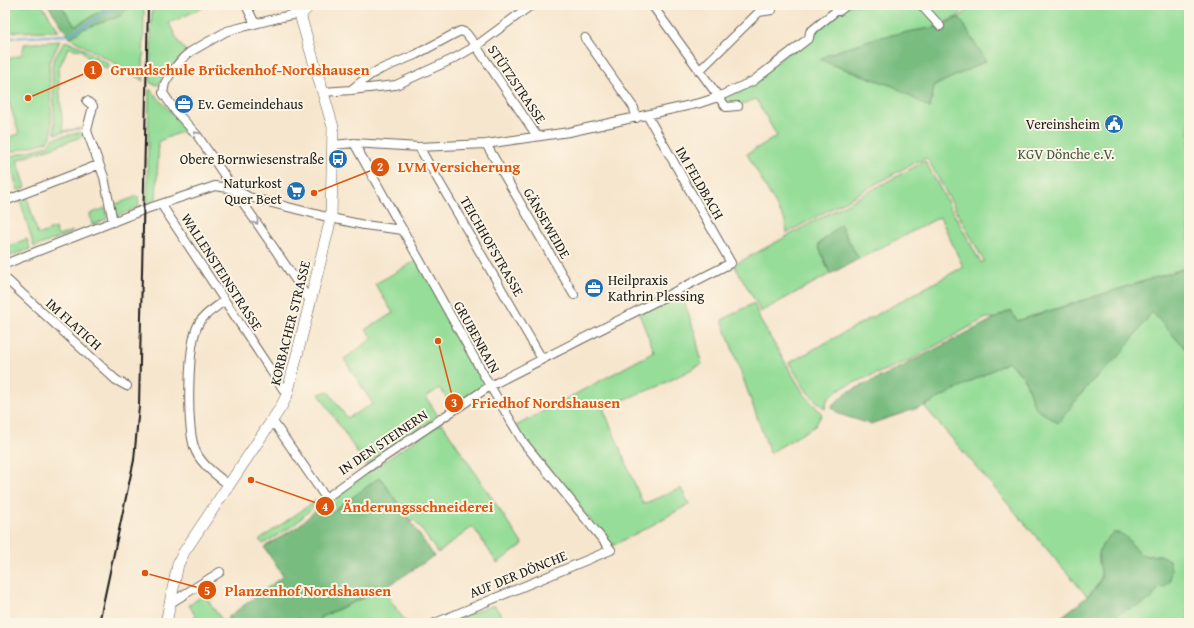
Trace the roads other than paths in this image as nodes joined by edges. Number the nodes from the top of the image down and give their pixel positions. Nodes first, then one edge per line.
1 (246, 5) edge
2 (310, 5) edge
3 (532, 5) edge
4 (652, 5) edge
5 (847, 5) edge
6 (921, 5) edge
7 (772, 10) dead end
8 (302, 13) junction
9 (255, 24) junction
10 (940, 26) dead end
11 (585, 38) dead end
12 (476, 46) junction
13 (699, 71) junction
14 (351, 90) junction
15 (323, 92) junction
16 (718, 98) junction
17 (87, 101) dead end
18 (738, 106) dead end
19 (647, 115) junction
20 (636, 118) junction
21 (537, 136) junction
22 (354, 143) junction
23 (486, 144) junction
24 (333, 145) junction
25 (419, 147) junction
26 (98, 165) junction
27 (234, 189) junction
28 (5, 201) edge
29 (161, 204) junction
30 (331, 218) junction
31 (113, 222) junction
32 (403, 230) junction
33 (5, 264) edge
34 (731, 264) joint
35 (5, 278) edge
36 (574, 295) dead end
37 (224, 300) junction
38 (310, 301) junction
39 (542, 359) junction
40 (128, 386) dead end
41 (490, 386) junction
42 (287, 395) junction
43 (272, 420) junction
44 (229, 485) junction
45 (611, 550) joint
46 (220, 572) dead end
47 (169, 604) junction
48 (166, 623) edge
49 (435, 623) edge

1 - 9 street
2 - 8 street
3 - 12 street
4 - 13 street
5 - 16 street
6 - 10 street
7 - 13 street
8 - 9 street
8 - 15 street, KORBACHER STRASSE
27 -> 9 street
11 - 20 street
12 - 14 street
12 - 14 street, STÜTZSTRASSE
12 - 21 street, STÜTZSTRASSE
13 - 16 street
14 - 15 street
15 - 24 street, KORBACHER STRASSE
16 - 18 street
16 - 19 street
17 - 26 street
19 - 20 street
19 - 34 street, IM FELDBACH
20 - 21 street
21 - 23 street
22 - 24 street
22 - 25 street
22 - 32 street, GRUBENRAIN
23 - 25 street
23 - 36 street, GÄNSEWEIDE
24 - 30 street, KORBACHER STRASSE
25 - 39 street, TEICHHOFSTRASSE
26 - 28 street
26 - 31 street
27 - 29 street
27 - 30 street
27 -> 38 street
29 - 31 street
29 - 37 street, WALLENSTEINSTRASSE
30 - 32 street
30 - 38 street, KORBACHER STRASSE
31 - 33 street
32 - 41 street, GRUBENRAIN
34 - 39 street, IN DEN STEINERN
35 - 40 street, IM FLATICH
37 - 42 street, WALLENSTEINSTRASSE
37 - 44 street
38 - 42 street, KORBACHER STRASSE
39 - 41 street, IN DEN STEINERN
41 - 43 street, IN DEN STEINERN
41 - 45 street, GRUBENRAIN
42 - 43 street, KORBACHER STRASSE
43 - 44 street, KORBACHER STRASSE
44 - 47 street, KORBACHER STRASSE
45 - 49 street, AUF DER DÖNCHE
46 - 47 street
47 - 48 street, KORBACHER STRASSE

